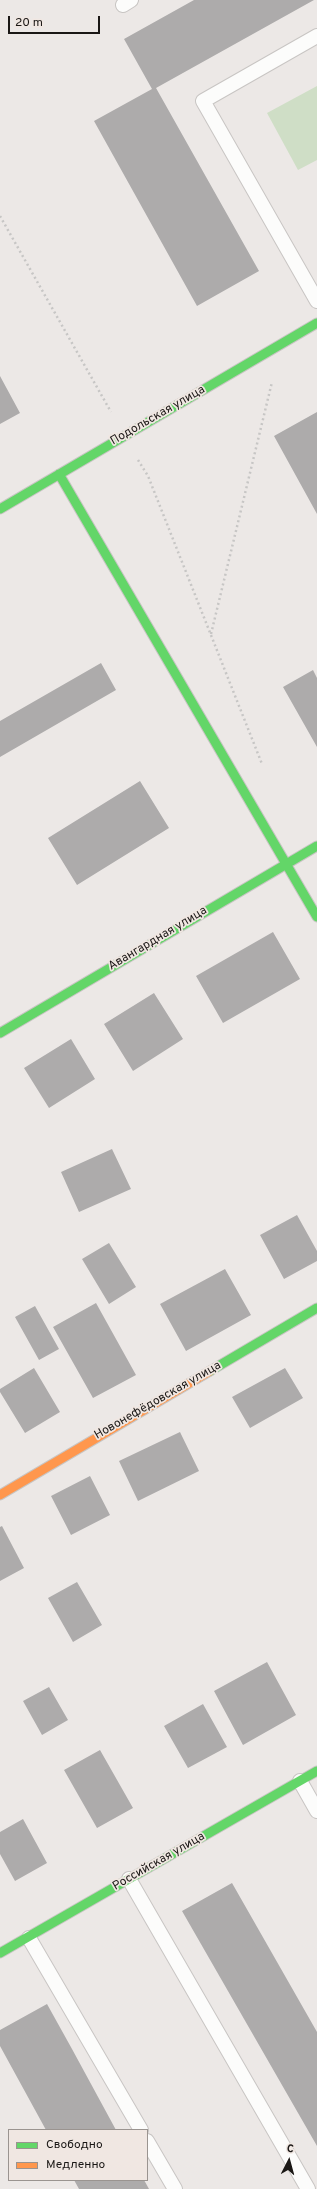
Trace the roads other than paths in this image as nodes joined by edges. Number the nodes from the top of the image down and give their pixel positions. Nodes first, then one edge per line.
1 (317, 36) edge
2 (317, 301) edge
3 (317, 323) edge
4 (59, 474) junction
5 (0, 509) edge
6 (317, 846) edge
7 (286, 864) junction
8 (317, 917) edge
9 (0, 1032) edge
10 (317, 1308) edge
11 (0, 1495) edge
12 (317, 1771) edge
13 (300, 1781) junction
14 (317, 1812) edge
15 (129, 1880) junction
16 (29, 1938) junction
17 (0, 1953) edge
18 (140, 2129) edge
19 (148, 2143) edge
20 (175, 2189) edge
21 (308, 2189) edge

1 - 2 lane
3 - 4 street, Подольская улица
4 - 5 street, Подольская улица
4 - 7 street
6 - 7 street, Авангардная улица
7 - 8 street
7 - 9 street, Авангардная улица
10 - 11 street, Новонефёдовская улица
12 - 13 street, Российская улица
13 - 14 lane
13 - 15 street, Российская улица
15 - 16 street, Российская улица
15 - 21 lane
16 - 17 street, Российская улица
16 - 18 lane
19 - 20 lane

